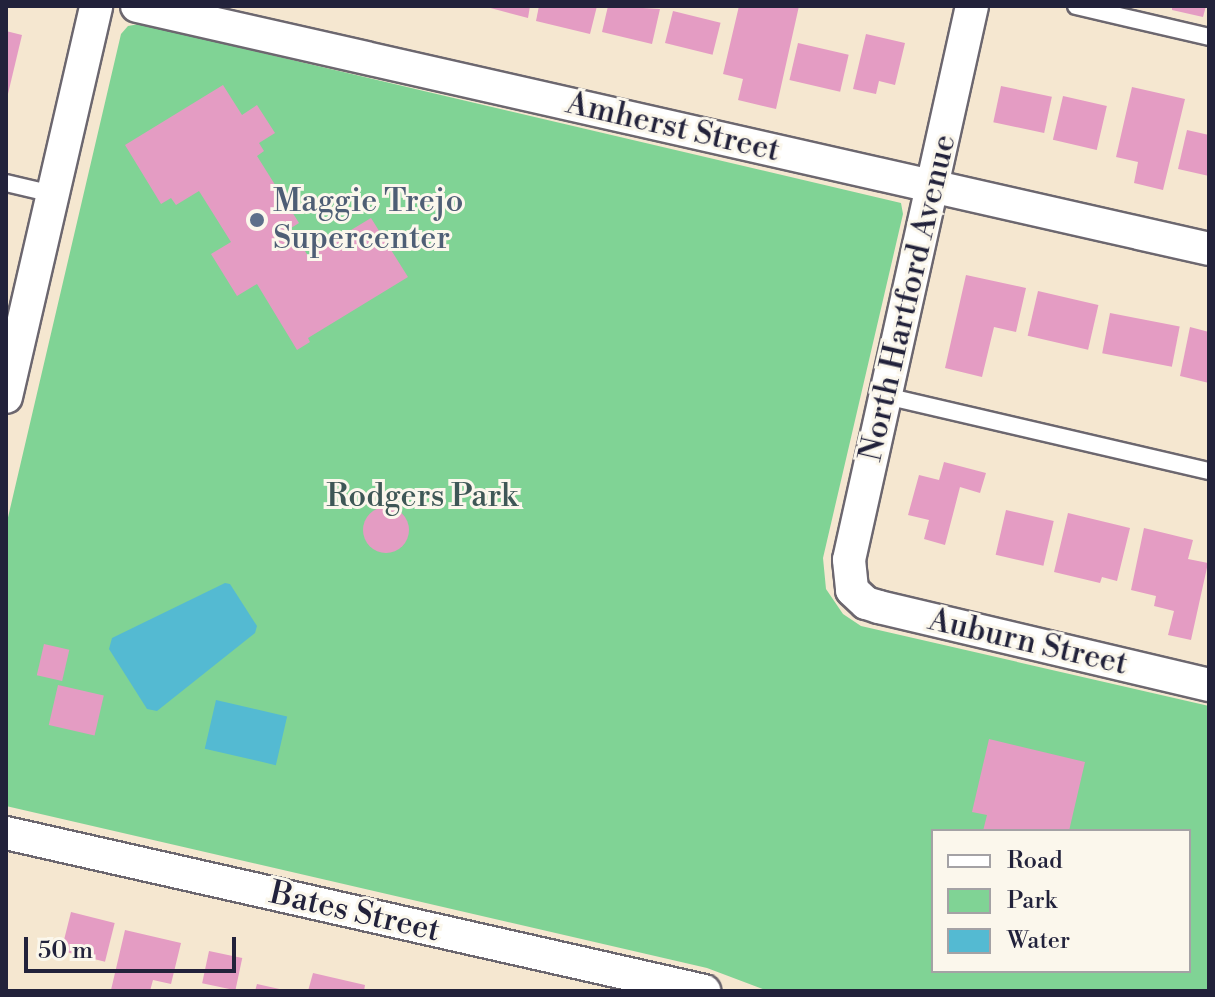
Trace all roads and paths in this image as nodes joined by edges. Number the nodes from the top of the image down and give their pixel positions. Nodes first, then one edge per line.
1 (96, 6) edge
2 (137, 6) edge
3 (972, 6) edge
4 (1076, 6) edge
5 (1209, 37) edge
6 (6, 183) edge
7 (933, 186) junction
8 (53, 194) junction
9 (1209, 249) edge
10 (886, 396) junction
11 (6, 397) edge
12 (1209, 471) edge
13 (852, 590) joint
14 (1209, 685) edge
15 (6, 833) edge
16 (704, 991) edge

1 - 8 street
2 - 7 street, Amherst Street
3 - 7 street, North Hartford Avenue
4 - 5 lane
6 - 8 lane
7 - 9 street, Amherst Street
7 - 10 street, North Hartford Avenue
8 - 11 street
10 - 12 lane
10 - 13 street, North Hartford Avenue
13 - 14 street, Auburn Street
15 - 16 street, Bates Street

